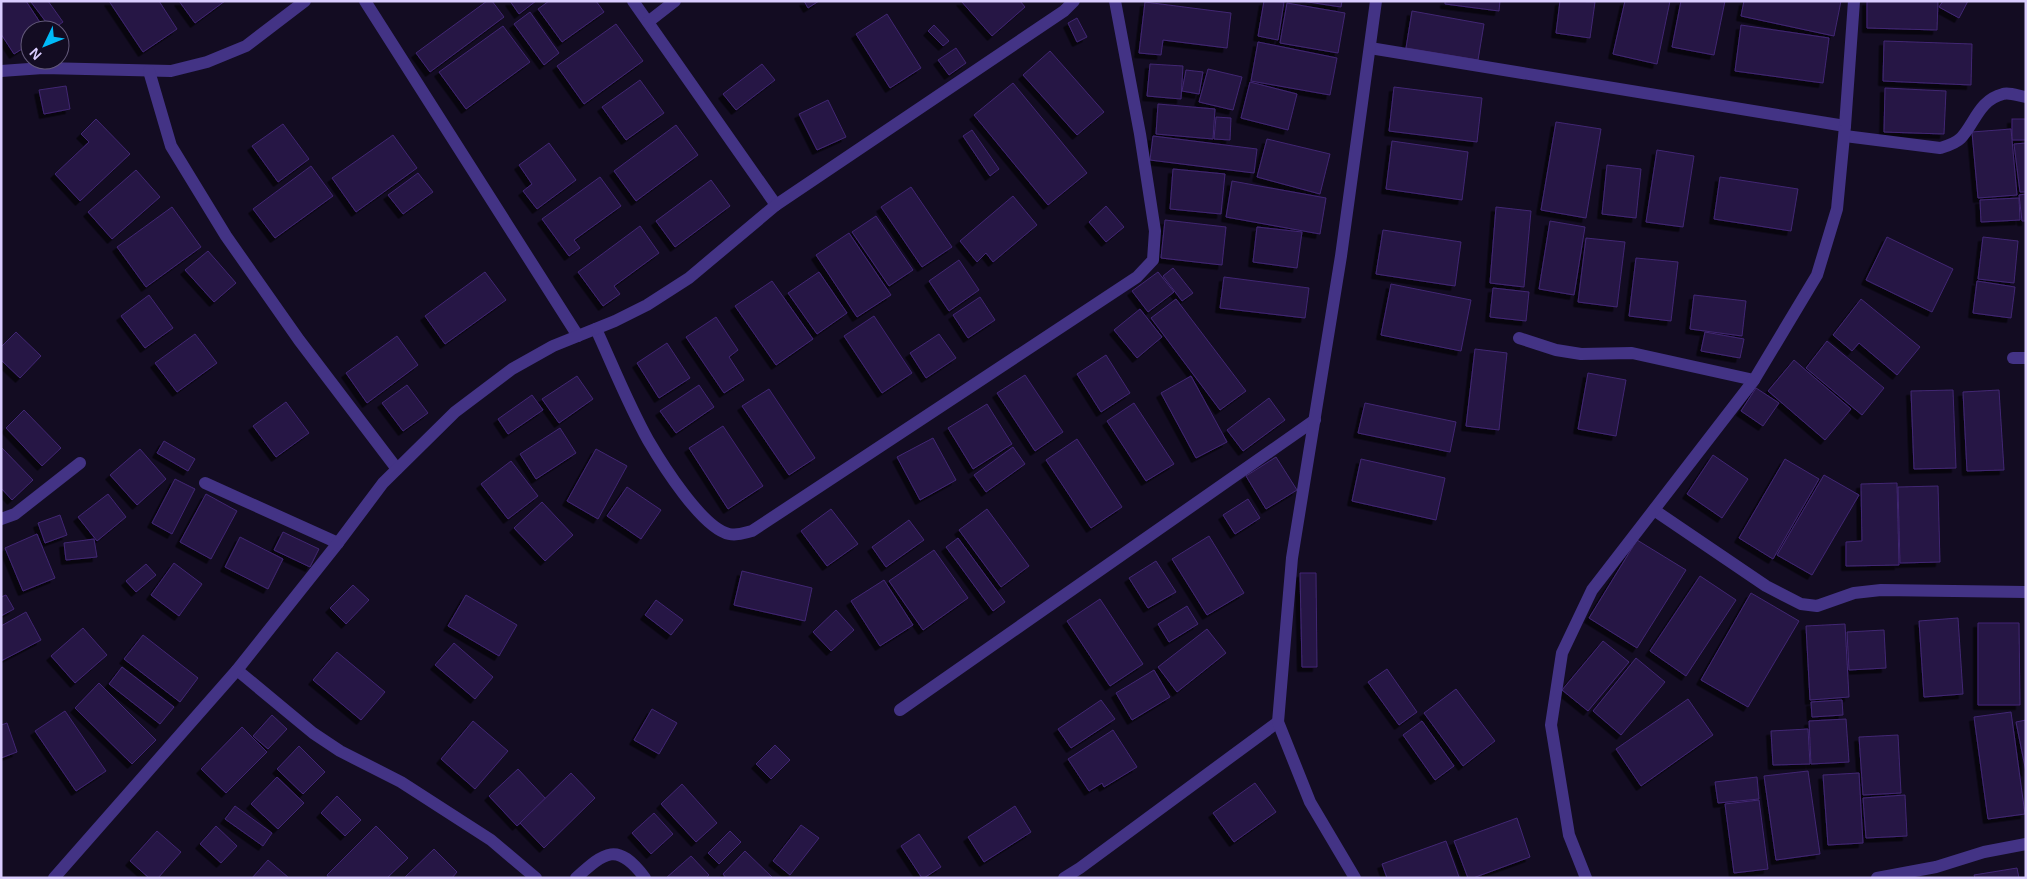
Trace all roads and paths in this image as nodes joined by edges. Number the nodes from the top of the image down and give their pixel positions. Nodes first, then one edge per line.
1 (305, 1) edge
2 (365, 1) edge
3 (633, 1) edge
4 (675, 1) edge
5 (1074, 1) edge
6 (1115, 1) edge
7 (1376, 1) edge
8 (1854, 1) edge
9 (648, 22) junction
10 (1370, 48) junction
11 (1, 71) edge
12 (149, 71) junction
13 (2026, 97) edge
14 (1845, 131) junction
15 (776, 206) junction
16 (596, 329) junction
17 (578, 336) junction
18 (1519, 338) dead end
19 (2013, 358) dead end
20 (2026, 358) edge
21 (1754, 380) junction
22 (1315, 420) junction
23 (80, 463) dead end
24 (397, 469) junction
25 (205, 483) dead end
26 (1654, 510) junction
27 (1, 519) edge
28 (338, 543) junction
29 (2026, 592) edge
30 (237, 670) junction
31 (900, 710) dead end
32 (1278, 722) junction
33 (2026, 844) edge
34 (1083, 873) edge
35 (61, 875) edge
36 (536, 878) edge
37 (576, 878) edge
38 (644, 878) edge
39 (1064, 878) edge
40 (1355, 878) edge
41 (1586, 878) edge
42 (1877, 878) edge

1 - 12 street
2 - 17 street
3 - 9 street
4 - 9 street
5 - 15 street
6 - 16 street
7 - 10 street
8 - 14 street
9 - 15 street
10 - 14 street
10 - 22 street
11 - 12 street
12 - 24 street
13 - 14 street
14 - 21 street
15 - 16 street
16 - 17 street
17 - 24 street
18 - 21 street
19 - 20 street
21 - 26 street
22 - 31 street
22 - 32 street
23 - 27 street
24 - 28 street
25 - 28 street
26 - 29 street
26 - 41 street
28 - 30 street
30 - 35 street
30 - 36 street
32 - 34 street
32 - 40 street
33 - 42 street
34 - 39 street
37 - 38 street

